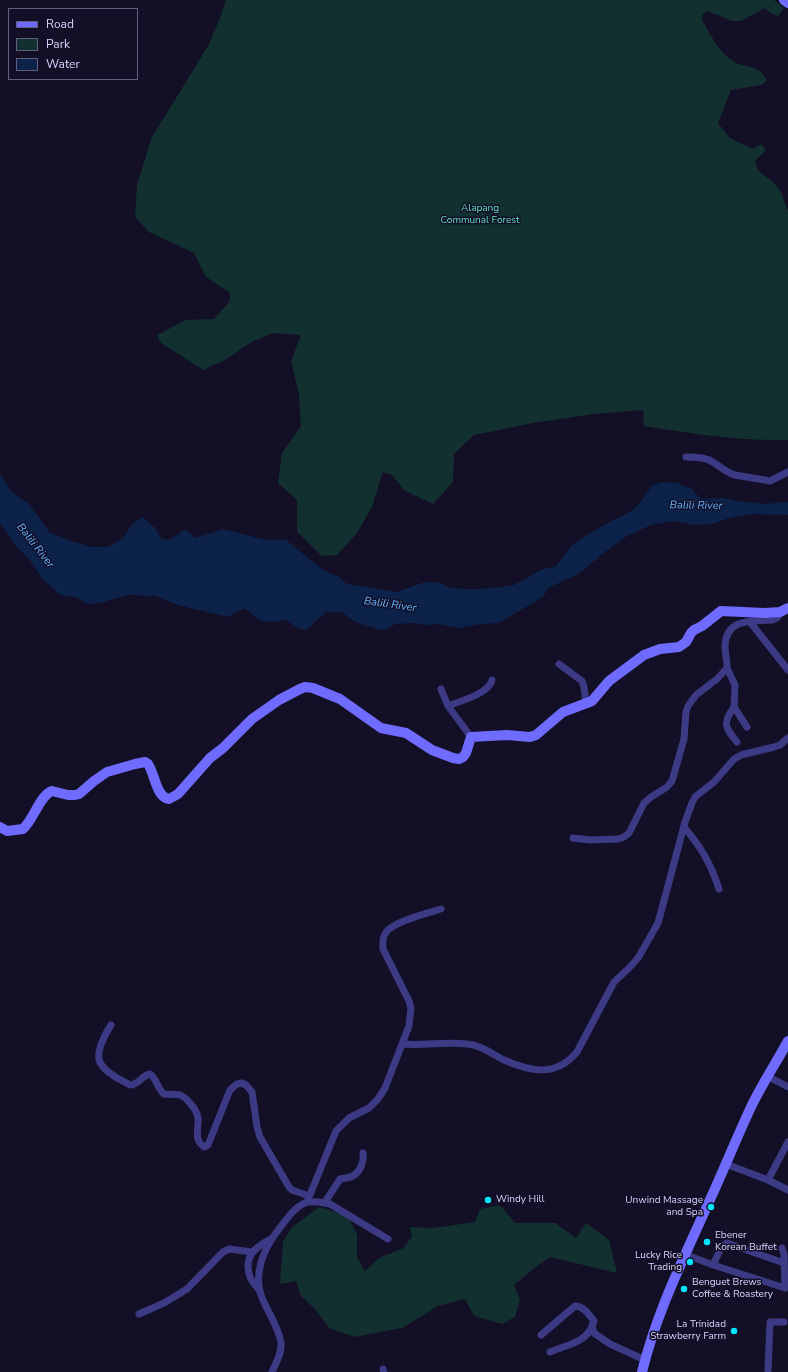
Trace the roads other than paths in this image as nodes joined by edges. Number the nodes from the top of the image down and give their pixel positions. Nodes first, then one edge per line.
1 (784, 0) edge
2 (788, 3) edge
3 (686, 457) dead end
4 (788, 472) edge
5 (784, 610) edge
6 (750, 622) junction
7 (559, 664) dead end
8 (727, 668) junction
9 (788, 670) edge
10 (492, 680) dead end
11 (441, 689) dead end
12 (586, 704) junction
13 (448, 706) junction
14 (734, 707) junction
15 (747, 727) dead end
16 (471, 737) junction
17 (788, 738) edge
18 (737, 742) dead end
19 (0, 827) edge
20 (684, 827) junction
21 (573, 838) dead end
22 (719, 889) dead end
23 (441, 909) dead end
24 (111, 1026) dead end
25 (788, 1041) edge
26 (402, 1044) junction
27 (767, 1076) junction
28 (788, 1087) edge
29 (788, 1142) edge
30 (363, 1153) dead end
31 (726, 1164) junction
32 (768, 1180) junction
33 (788, 1190) edge
34 (308, 1199) junction
35 (325, 1202) junction
36 (271, 1239) junction
37 (388, 1239) dead end
38 (782, 1248) dead end
39 (252, 1252) junction
40 (684, 1254) junction
41 (784, 1263) junction
42 (713, 1265) junction
43 (259, 1290) junction
44 (139, 1314) dead end
45 (784, 1322) dead end
46 (592, 1325) junction
47 (541, 1335) dead end
48 (550, 1352) dead end
49 (644, 1360) junction
50 (272, 1372) edge
51 (642, 1372) edge
52 (768, 1372) edge

1 - 2 street
3 - 4 street
5 - 6 street
5 - 12 street
6 - 8 street
6 - 9 street
7 - 12 street
8 - 14 street
8 - 21 street
10 - 13 street
11 - 13 street
12 - 16 street
13 - 16 street
14 - 15 street
14 - 18 street
16 - 19 street
17 - 20 street
20 - 22 street
20 - 26 street
23 - 26 street
24 - 34 street
25 - 27 street
26 - 34 street
27 - 28 street
27 - 31 street
29 - 32 street
30 - 35 street
31 - 32 street
31 - 40 street
32 - 33 street
34 - 35 street
34 - 36 street
35 - 37 street
36 - 39 street
36 - 43 street
38 - 41 street
39 - 43 street
39 - 44 street
40 - 42 street
40 - 49 street
41 - 42 street
41 - 42 street
43 - 50 street
45 - 52 street
46 - 47 street
46 - 48 street
46 - 49 street
49 - 51 street

